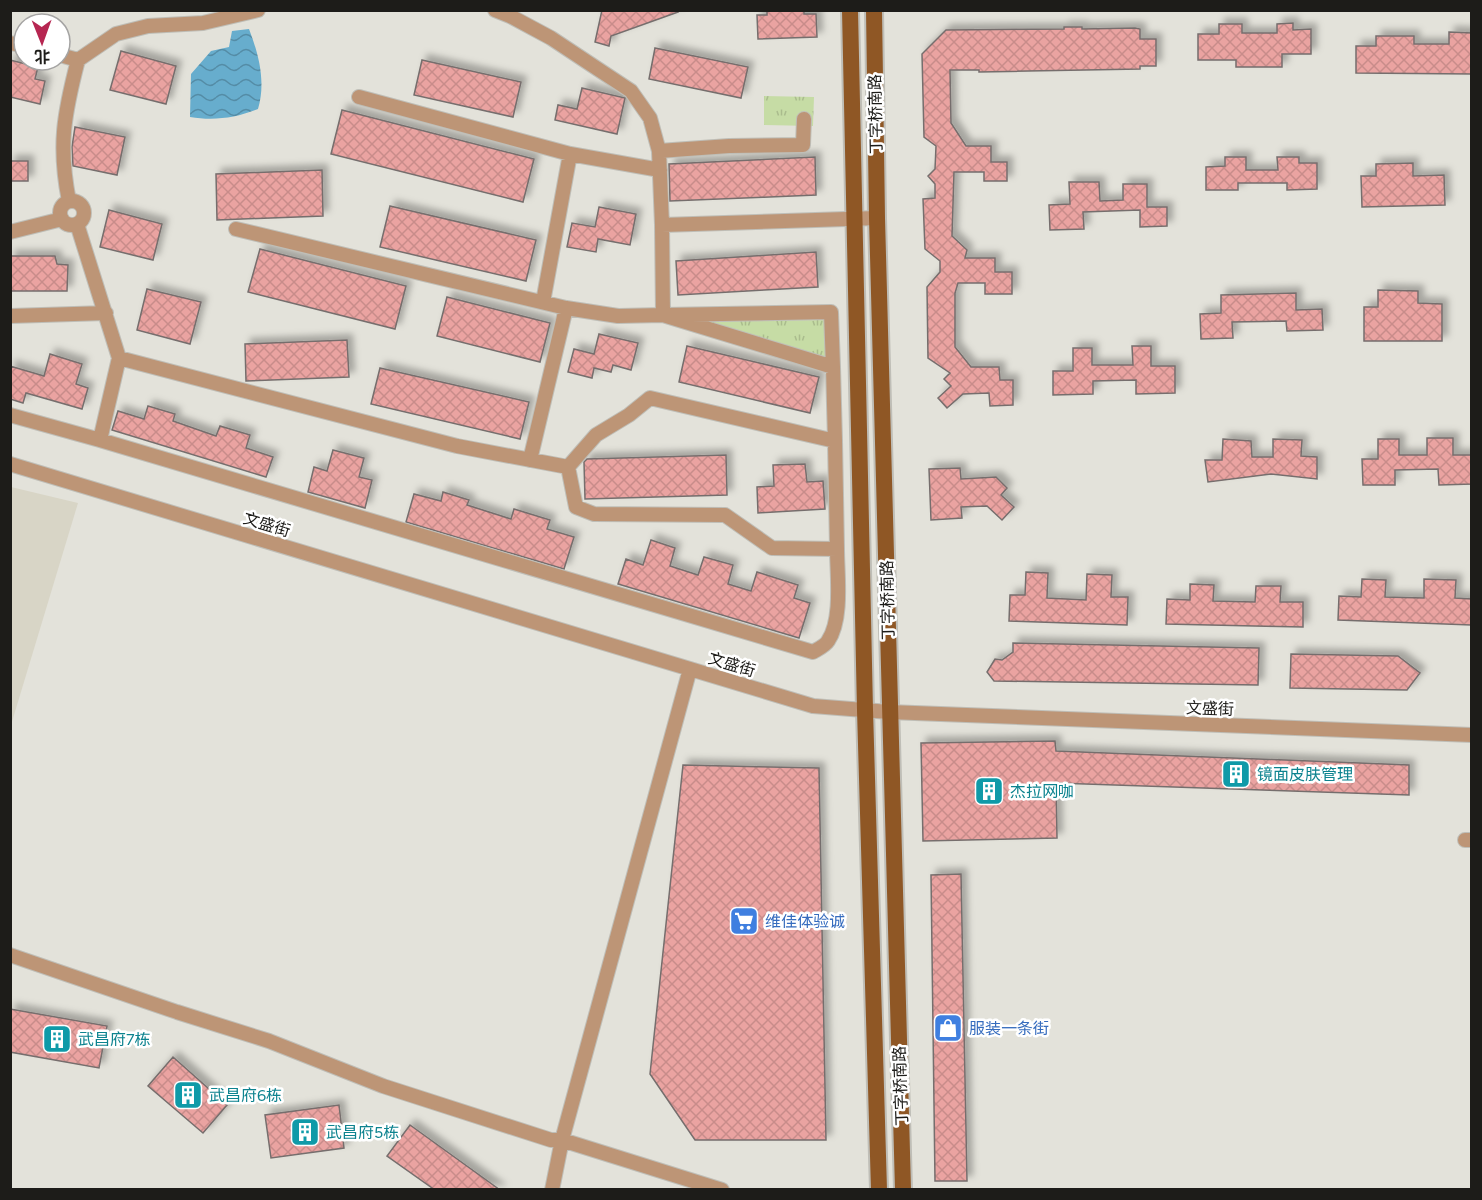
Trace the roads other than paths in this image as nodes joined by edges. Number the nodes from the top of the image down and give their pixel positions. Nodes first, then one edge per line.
1 (258, 10) edge
2 (495, 10) edge
3 (850, 10) edge
4 (874, 10) edge
5 (72, 58) edge
6 (78, 60) junction
7 (359, 97) dead end
8 (804, 119) dead end
9 (659, 151) junction
10 (570, 154) junction
11 (660, 170) junction
12 (69, 201) junction
13 (854, 218) junction
14 (877, 218) junction
15 (62, 219) junction
16 (77, 224) junction
17 (662, 225) junction
18 (236, 229) dead end
19 (10, 232) edge
20 (543, 302) junction
21 (566, 308) junction
22 (106, 313) junction
23 (663, 315) junction
24 (10, 316) edge
25 (119, 358) junction
26 (833, 367) junction
27 (10, 415) edge
28 (100, 440) junction
29 (835, 441) junction
30 (530, 460) junction
31 (10, 464) edge
32 (568, 467) junction
33 (837, 549) junction
34 (690, 669) junction
35 (865, 710) junction
36 (890, 712) junction
37 (1472, 735) edge
38 (10, 955) edge
39 (562, 1140) junction
40 (552, 1190) edge
41 (722, 1190) edge
42 (879, 1190) edge
43 (903, 1190) edge

1 - 6 street
2 - 9 street
3 - 13 main road, 丁字桥南路
4 - 14 main road, 丁字桥南路
5 - 6 street
6 - 12 street
7 - 10 street
8 - 9 street
9 - 11 street
10 - 11 street
10 - 20 street
11 - 17 street
12 - 15 street
12 - 16 street
13 - 14 street
13 - 17 street
13 - 35 main road, 丁字桥南路
14 - 36 main road, 丁字桥南路
15 - 16 street
15 - 19 street
16 - 22 street
17 - 23 street
18 - 20 street
20 - 21 street
21 - 23 street
21 - 30 street
22 - 24 street
22 - 25 street
23 - 26 street
23 - 26 street
25 - 28 street
25 - 30 street
26 - 29 street
27 - 28 street
28 - 33 street
29 - 32 street
29 - 33 street
30 - 32 street
31 - 34 street, 文盛街
32 - 33 street
34 - 35 street, 文盛街
34 - 39 street
35 - 36 street, 文盛街
35 - 42 main road, 丁字桥南路
36 - 37 street, 文盛街
36 - 43 main road, 丁字桥南路
38 - 39 street
39 - 40 street
39 - 41 street

